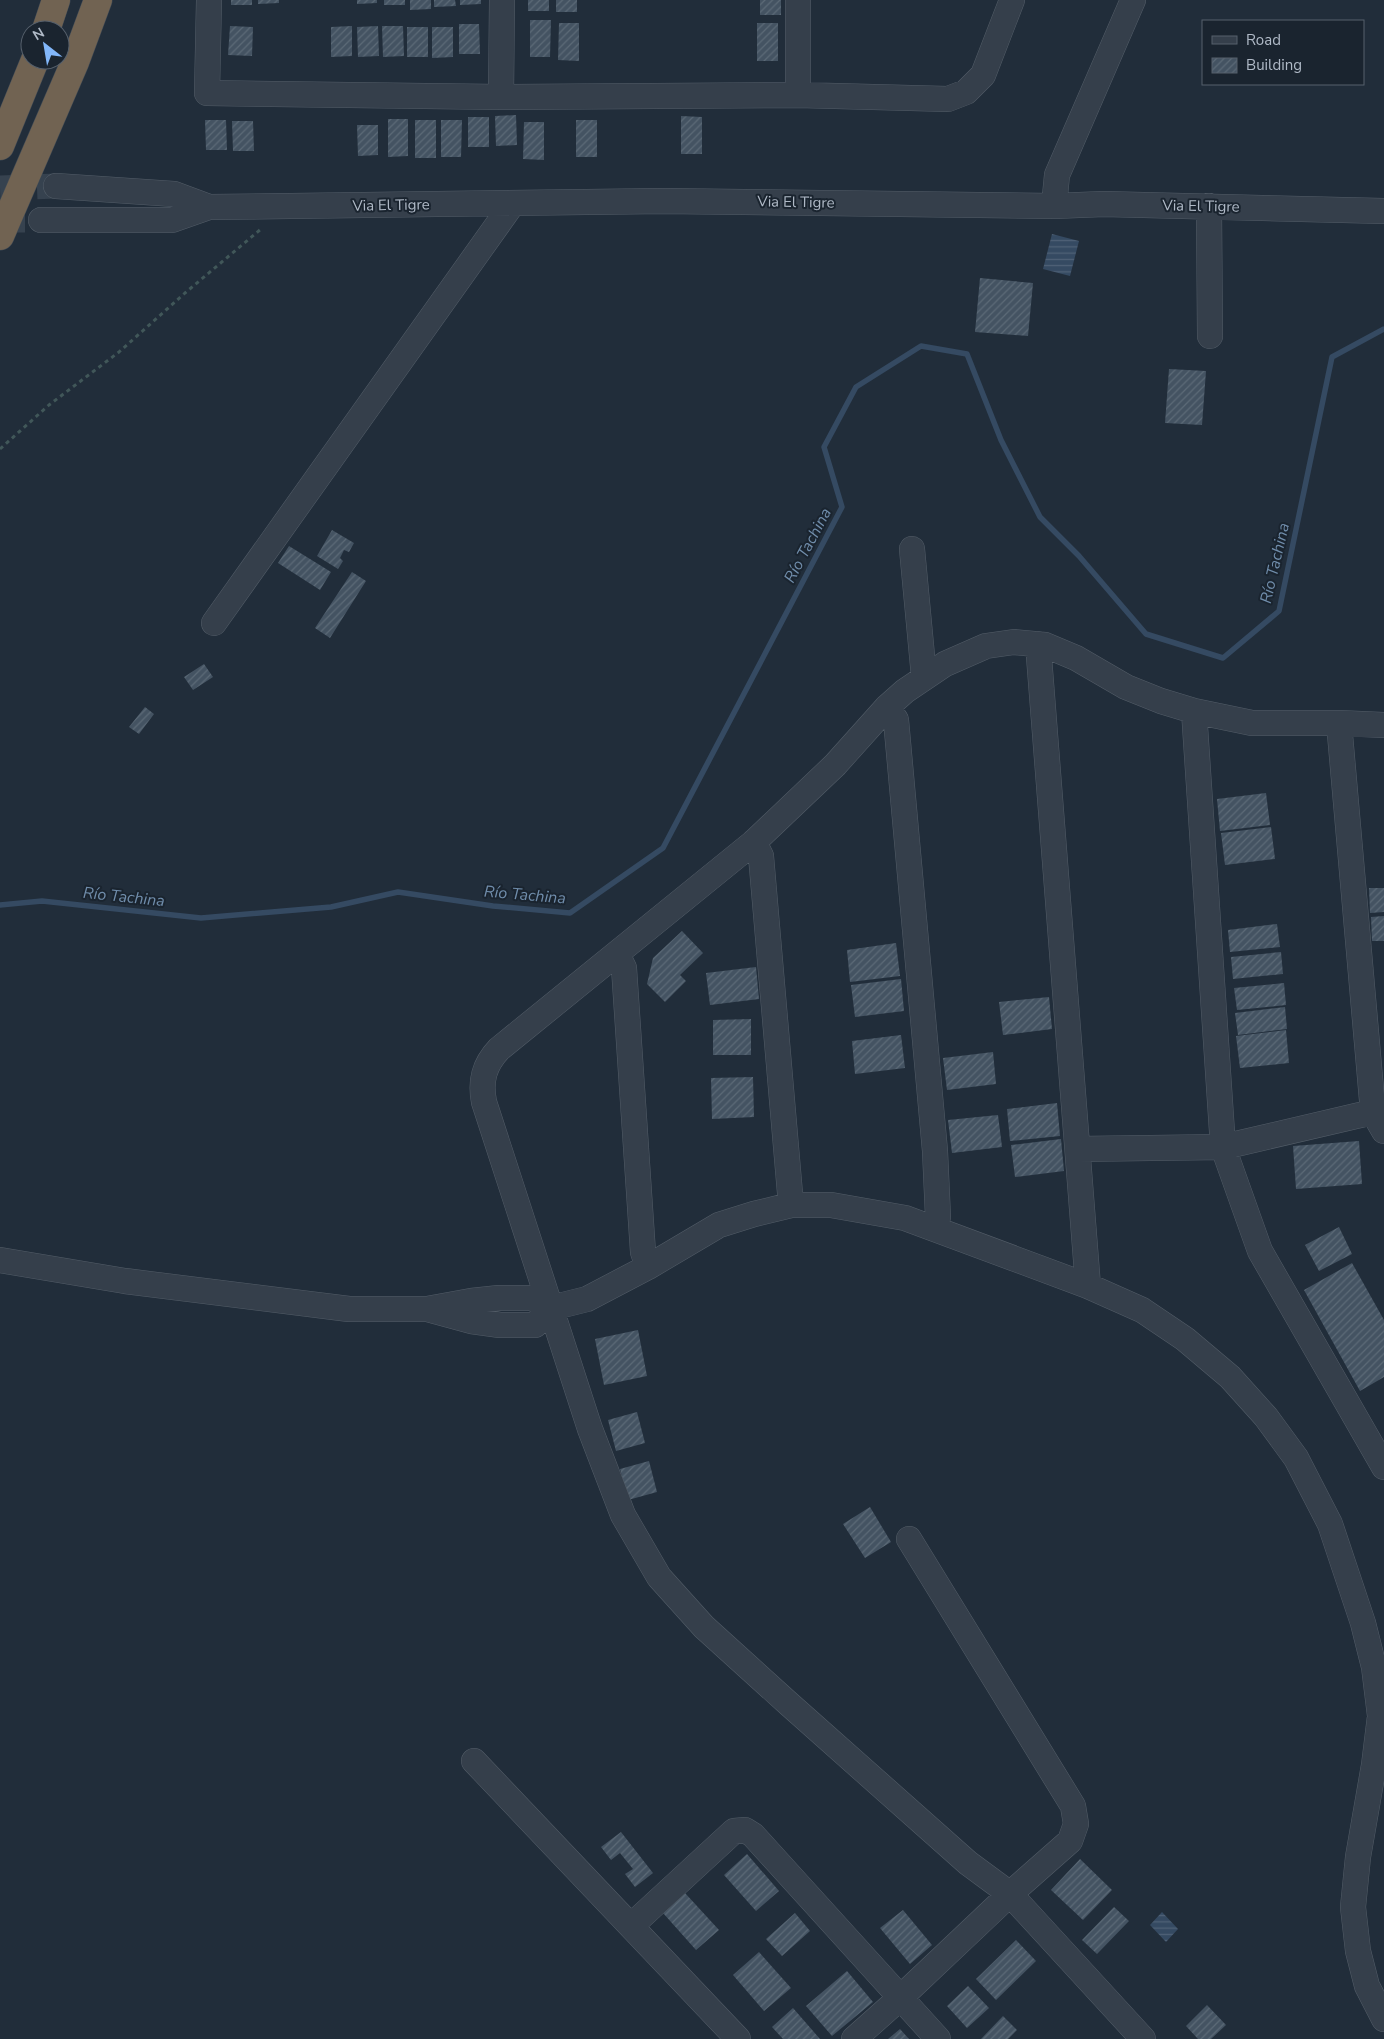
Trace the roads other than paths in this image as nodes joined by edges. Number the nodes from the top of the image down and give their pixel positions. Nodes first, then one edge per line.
1 (56, 0) edge
2 (98, 0) edge
3 (209, 0) edge
4 (502, 0) edge
5 (798, 0) edge
6 (1012, 0) edge
7 (1133, 0) edge
8 (49, 20) edge
9 (31, 70) edge
10 (798, 95) junction
11 (501, 97) junction
12 (0, 146) edge
13 (56, 186) tunnel mouth
14 (513, 203) junction
15 (209, 206) junction
16 (1054, 206) junction
17 (1209, 206) junction
18 (1384, 211) edge
19 (41, 220) tunnel mouth
20 (0, 236) edge
21 (1210, 336) dead end
22 (912, 549) dead end
23 (214, 623) dead end
24 (1038, 644) junction
25 (924, 677) junction
26 (887, 707) junction
27 (1194, 712) junction
28 (1339, 723) junction
29 (1384, 725) edge
30 (754, 842) junction
31 (617, 954) junction
32 (1378, 1122) edge
33 (1223, 1147) junction
34 (1078, 1149) junction
35 (791, 1205) junction
36 (934, 1228) junction
37 (0, 1260) edge
38 (648, 1267) junction
39 (1088, 1286) junction
40 (551, 1308) junction
41 (1384, 1467) edge
42 (909, 1539) dead end
43 (1382, 1714) edge
44 (474, 1761) dead end
45 (1010, 1894) junction
46 (632, 1925) junction
47 (900, 1998) junction
48 (1384, 2019) edge
49 (738, 2039) edge
50 (854, 2039) edge
51 (938, 2039) edge
52 (1144, 2039) edge

1 - 8 highway
2 - 20 highway
3 - 11 street
4 - 11 street
5 - 10 street
6 - 10 street
7 - 16 street
9 - 12 highway
10 - 11 street
13 - 15 street, Via El Tigre
14 - 15 street, Via El Tigre
14 - 16 street, Via El Tigre
14 - 23 street
15 - 19 street, Via El Tigre
16 - 17 street, Via El Tigre
17 - 18 street, Via El Tigre
17 - 21 street
22 - 25 street
24 - 25 street
24 - 27 street
24 - 34 street
25 - 26 street
26 - 30 street
26 - 36 street
27 - 28 street
27 - 33 street
28 - 29 street
28 - 32 street
30 - 31 street
30 - 35 street
31 - 38 street
31 - 40 street
32 - 33 street
33 - 34 street
33 - 41 street
34 - 39 street
35 - 36 street
35 - 38 street
36 - 39 street
37 - 40 street
38 - 40 street
39 - 43 street
40 - 45 street
42 - 45 street
43 - 48 street
44 - 46 street
45 - 47 street
45 - 52 street
46 - 47 street
46 - 49 street
47 - 50 street
47 - 51 street

